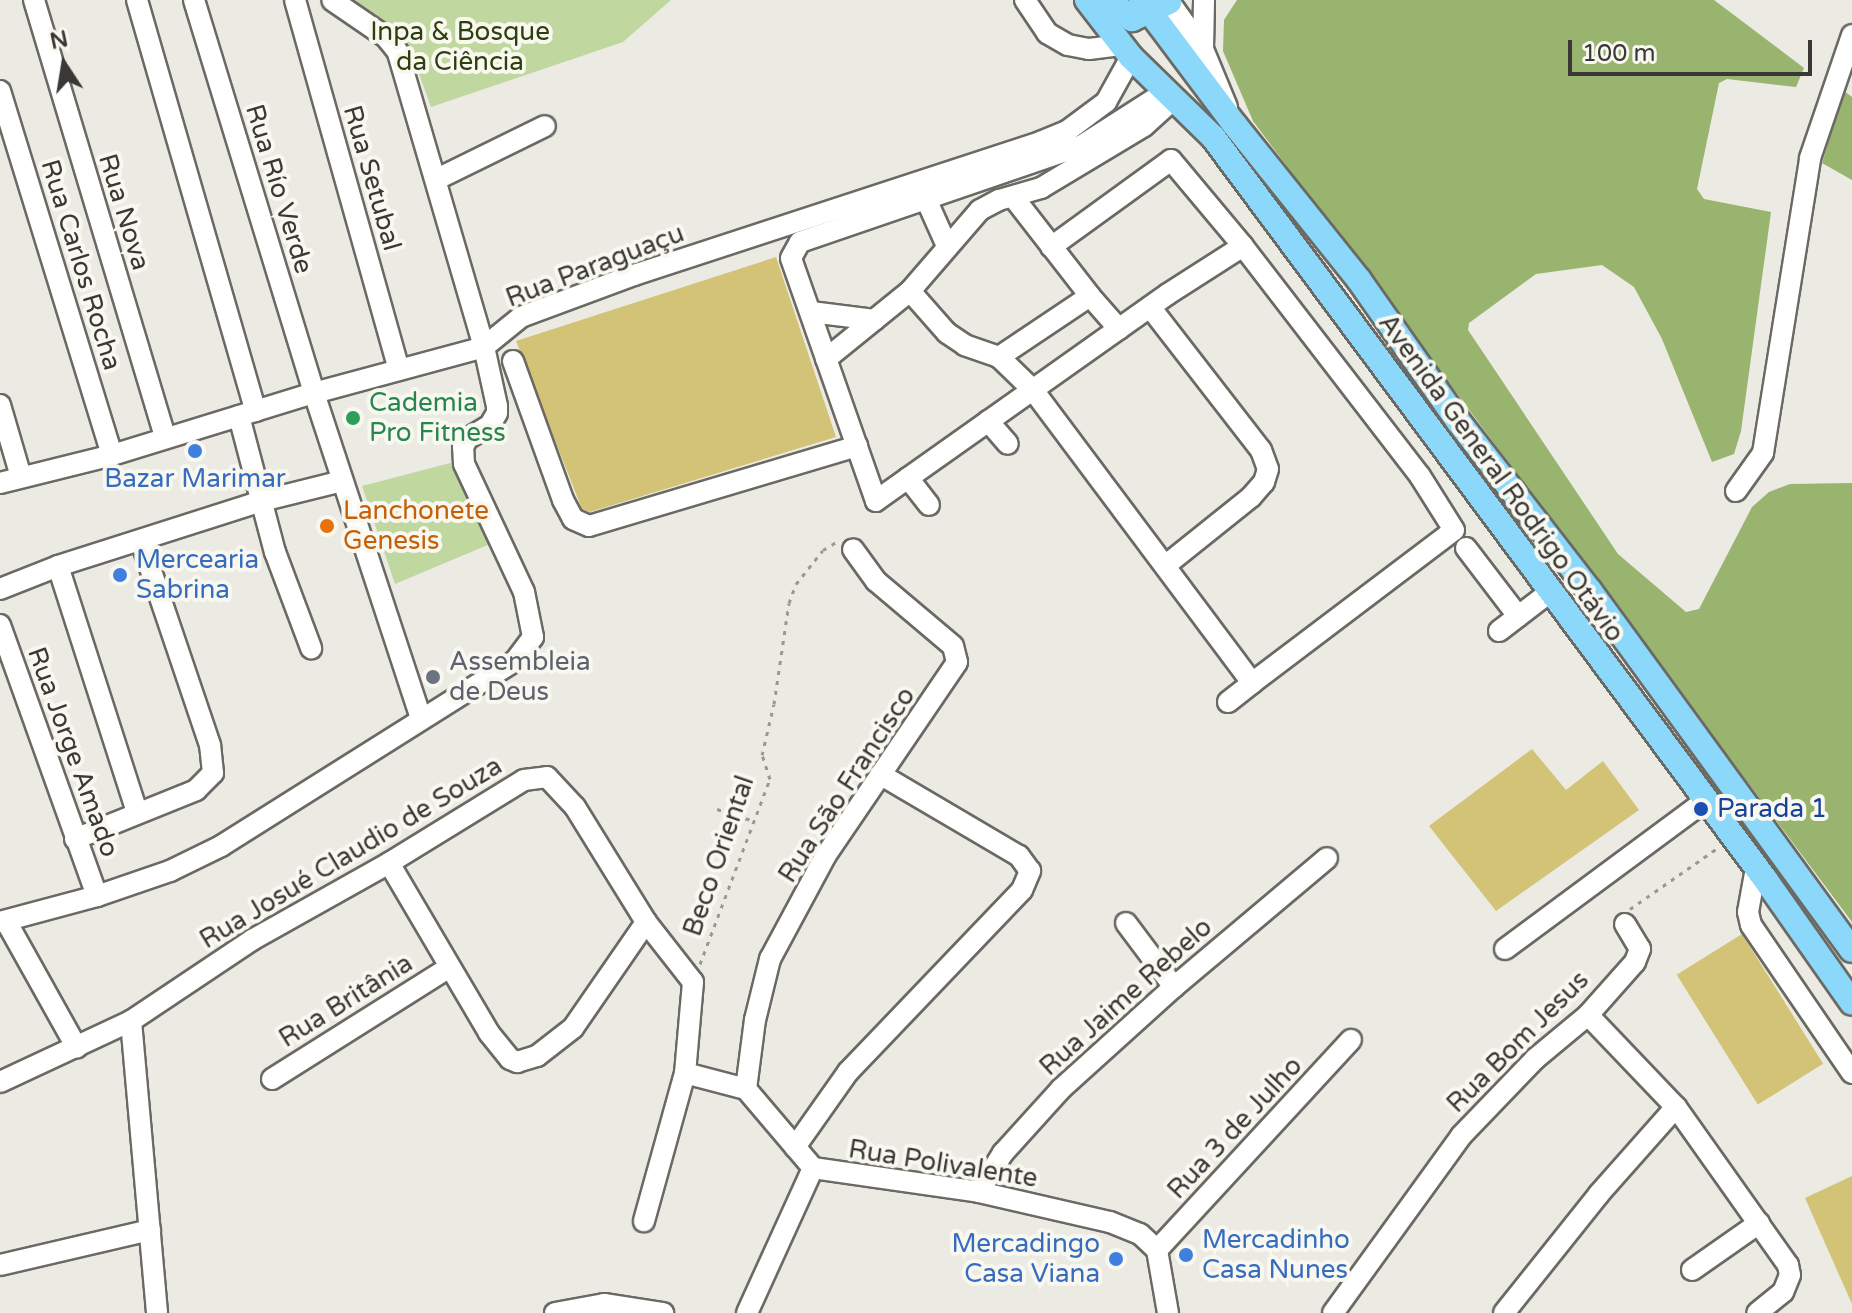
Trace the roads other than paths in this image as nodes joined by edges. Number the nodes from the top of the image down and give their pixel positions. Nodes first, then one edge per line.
1 (34, 0) edge
2 (137, 0) edge
3 (194, 0) edge
4 (295, 0) edge
5 (332, 0) edge
6 (1025, 0) edge
7 (1087, 0) edge
8 (1109, 0) edge
9 (1204, 0) edge
10 (1160, 3) edge
11 (1852, 35) edge
12 (1203, 49) junction
13 (1126, 51) junction
14 (0, 91) edge
15 (1171, 95) junction
16 (1235, 125) junction
17 (545, 126) dead end
18 (437, 179) junction
19 (1014, 198) junction
20 (926, 199) junction
21 (947, 246) junction
22 (1243, 246) junction
23 (1051, 247) junction
24 (910, 291) junction
25 (1090, 296) junction
26 (1150, 307) junction
27 (811, 312) junction
28 (875, 320) junction
29 (1119, 329) junction
30 (484, 347) junction
31 (999, 357) junction
32 (826, 359) junction
33 (513, 361) dead end
34 (399, 370) junction
35 (1033, 390) junction
36 (314, 393) junction
37 (0, 405) edge
38 (248, 414) junction
39 (988, 421) junction
40 (165, 438) junction
41 (1008, 444) dead end
42 (857, 446) junction
43 (112, 455) junction
44 (21, 477) junction
45 (908, 478) junction
46 (342, 481) junction
47 (0, 483) edge
48 (1736, 491) dead end
49 (262, 501) junction
50 (929, 505) dead end
51 (141, 541) junction
52 (1466, 548) dead end
53 (853, 549) road end
54 (58, 566) junction
55 (1165, 566) junction
56 (0, 589) edge
57 (1550, 592) junction
58 (1518, 616) junction
59 (0, 625) edge
60 (1499, 631) dead end
61 (311, 648) dead end
62 (1252, 683) junction
63 (1228, 702) dead end
64 (421, 718) junction
65 (880, 774) junction
66 (1704, 802) junction
67 (137, 812) junction
68 (75, 839) junction
69 (1327, 858) dead end
70 (389, 863) junction
71 (1756, 868) junction
72 (97, 896) junction
73 (3, 921) edge
74 (646, 922) junction
75 (1126, 923) dead end
76 (1625, 924) road end
77 (1505, 949) dead end
78 (1852, 950) edge
79 (448, 968) junction
80 (1174, 987) junction
81 (1852, 1003) edge
82 (1588, 1015) junction
83 (131, 1021) junction
84 (1351, 1040) dead end
85 (77, 1048) junction
86 (685, 1073) junction
87 (1852, 1073) edge
88 (272, 1079) dead end
89 (0, 1082) edge
90 (746, 1089) junction
91 (1676, 1107) junction
92 (795, 1147) junction
93 (813, 1168) junction
94 (979, 1192) junction
95 (644, 1221) dead end
96 (1759, 1223) junction
97 (150, 1230) junction
98 (1157, 1250) junction
99 (0, 1265) edge
100 (1692, 1270) dead end
101 (1163, 1312) edge
102 (157, 1313) edge
103 (555, 1313) edge
104 (663, 1313) edge
105 (747, 1313) edge
106 (1333, 1313) edge
107 (1504, 1313) edge
108 (1757, 1313) edge

1 - 40 street, Rua Nova
2 - 38 street
3 - 36 street, Rua Río Verde
4 - 34 street, Rua Setubal
5 - 18 street
6 - 13 street
7 - 13 main road, Avenida General Rodrigo Otávio
8 - 10 main road
9 - 12 street
10 - 12 street, Avenida General Rodrigo Otávio
10 - 16 main road, Avenida General Rodrigo Otávio
11 - 48 street
12 - 16 street, Avenida General Rodrigo Otávio
13 - 15 main road, Avenida General Rodrigo Otávio
13 - 30 street, Rua Paraguaçu
14 - 43 street, Rua Carlos Rocha
15 - 19 street
15 - 20 street
15 - 57 main road, Avenida General Rodrigo Otávio
16 - 78 main road, Avenida General Rodrigo Otávio
17 - 18 street
18 - 30 street
19 - 21 street
19 - 23 street
20 - 21 street
20 - 27 street
21 - 24 street
22 - 23 street
22 - 26 street
22 - 62 street
23 - 25 street
24 - 28 street
24 - 31 street
25 - 29 street
25 - 31 street
26 - 29 street
26 - 55 street
27 - 28 street
27 - 32 street
28 - 32 street
29 - 35 street
30 - 34 street, Rua Paraguaçu
30 - 64 street
31 - 35 street
32 - 42 street
33 - 42 street
34 - 36 street, Rua Paraguaçu
35 - 39 street
35 - 55 street
36 - 38 street, Rua Paraguaçu
36 - 46 street, Rua Río Verde
37 - 44 street
38 - 40 street, Rua Paraguaçu
38 - 49 street
39 - 41 street
39 - 45 street
40 - 43 street, Rua Paraguaçu
42 - 45 street
43 - 44 street, Rua Paraguaçu
44 - 47 street, Rua Paraguaçu
45 - 50 street
46 - 49 street
46 - 64 street, Rua Río Verde
49 - 51 street
49 - 61 street
51 - 54 street
51 - 67 street
52 - 58 street
53 - 65 street, Rua São Francisco
54 - 56 street
54 - 67 street
55 - 62 street
57 - 58 street
57 - 66 main road, Avenida General Rodrigo Otávio
58 - 60 street
59 - 68 street, Rua Jorge Amado
62 - 63 street
64 - 72 street
65 - 90 street, Rua São Francisco
65 - 92 street
66 - 71 main road, Avenida General Rodrigo Otávio
66 - 77 street
67 - 68 street
68 - 72 street, Rua Jorge Amado
69 - 80 street, Rua Jaime Rebelo
70 - 74 street, Rua Josué Claudio de Souza
70 - 79 street
70 - 83 street, Rua Josué Claudio de Souza
71 - 81 main road, Avenida General Rodrigo Otávio
71 - 87 street
72 - 73 street
73 - 85 street
74 - 79 street
74 - 86 street, Rua Josué Claudio de Souza
75 - 80 street
76 - 82 street, Rua Bom Jesus
79 - 88 street, Rua Britânia
80 - 94 street, Rua Jaime Rebelo
82 - 91 street
82 - 106 street, Rua Bom Jesus
83 - 85 street, Rua Josué Claudio de Souza
83 - 97 street
84 - 98 street, Rua 3 de Julho
85 - 89 street, Rua Josué Claudio de Souza
86 - 90 street
86 - 95 street
90 - 92 street, Rua Polivalente
91 - 96 street
91 - 107 street
92 - 93 street, Rua Polivalente
93 - 94 street, Rua Polivalente
93 - 105 street
94 - 98 street, Rua Polivalente
96 - 100 street
96 - 108 street
97 - 99 street
97 - 102 street
98 - 101 street
103 - 104 street

